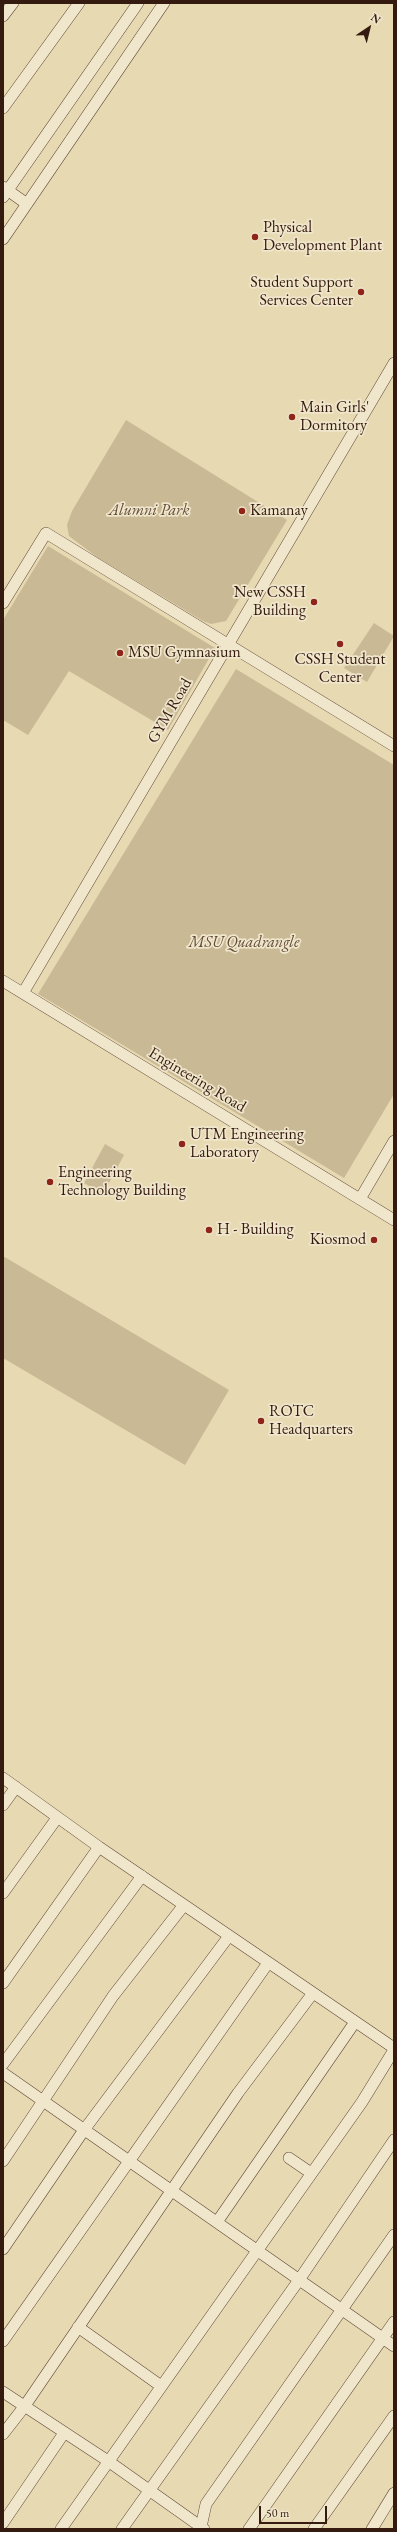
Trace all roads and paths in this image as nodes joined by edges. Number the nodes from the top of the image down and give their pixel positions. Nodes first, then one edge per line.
1 (12, 3) edge
2 (79, 3) edge
3 (138, 3) edge
4 (164, 3) edge
5 (3, 16) edge
6 (3, 108) edge
7 (5, 191) edge
8 (27, 204) junction
9 (3, 239) edge
10 (394, 363) edge
11 (3, 603) edge
12 (228, 645) junction
13 (394, 746) edge
14 (3, 981) edge
15 (23, 993) junction
16 (394, 1141) edge
17 (360, 1199) junction
18 (394, 1220) edge
19 (3, 1778) edge
20 (16, 1787) junction
21 (3, 1804) edge
22 (57, 1818) junction
23 (98, 1847) junction
24 (142, 1876) junction
25 (3, 1893) edge
26 (184, 1905) junction
27 (229, 1936) junction
28 (268, 1963) junction
29 (7, 1970) edge
30 (3, 1984) edge
31 (313, 1993) junction
32 (356, 2022) junction
33 (394, 2049) edge
34 (3, 2064) edge
35 (3, 2073) edge
36 (44, 2102) junction
37 (84, 2130) junction
38 (394, 2140) edge
39 (289, 2158) dead end
40 (3, 2161) edge
41 (130, 2162) junction
42 (311, 2173) junction
43 (172, 2191) junction
44 (217, 2222) junction
45 (394, 2235) edge
46 (3, 2249) edge
47 (258, 2251) junction
48 (299, 2280) junction
49 (342, 2310) junction
50 (394, 2322) edge
51 (78, 2327) junction
52 (383, 2338) junction
53 (3, 2341) edge
54 (394, 2346) edge
55 (161, 2386) junction
56 (3, 2392) edge
57 (24, 2407) junction
58 (394, 2416) edge
59 (64, 2433) junction
60 (3, 2434) edge
61 (108, 2461) junction
62 (148, 2490) junction
63 (394, 2493) edge
64 (3, 2523) edge
65 (197, 2527) edge
66 (61, 2529) edge
67 (122, 2529) edge
68 (249, 2529) edge
69 (314, 2529) edge
70 (372, 2529) edge

1 - 5 street
2 - 6 street
3 - 7 street
4 - 8 street
7 - 8 street
8 - 9 street
10 - 12 street, GYM Road
11 - 12 street
12 - 13 street
12 - 15 street, GYM Road
14 - 15 street, Engineering Road
15 - 17 street, Engineering Road
16 - 17 street
17 - 18 street, Engineering Road
19 - 20 street
20 - 21 street
20 - 22 street
22 - 23 street
22 - 25 street
23 - 24 street
23 - 29 street
24 - 26 street
24 - 34 street
26 - 27 street
26 - 36 street
27 - 28 street
27 - 37 street
28 - 31 street
28 - 41 street
29 - 30 street
31 - 32 street
31 - 43 street
32 - 33 street
32 - 44 street
33 - 42 street
35 - 36 street
36 - 37 street
36 - 40 street
37 - 41 street
37 - 46 street
38 - 48 street
39 - 42 street
41 - 43 street
41 - 53 street
42 - 47 street
43 - 44 street
43 - 51 street
44 - 47 street
45 - 49 street
47 - 48 street
47 - 55 street
48 - 49 street
48 - 62 street
49 - 52 street
49 - 65 street
50 - 52 street
51 - 55 street
51 - 57 street
52 - 54 street
52 - 68 street
55 - 61 street
56 - 57 street
57 - 59 street
57 - 60 street
58 - 69 street
59 - 61 street
59 - 64 street
61 - 62 street
61 - 66 street
62 - 65 street
62 - 67 street
63 - 70 street

